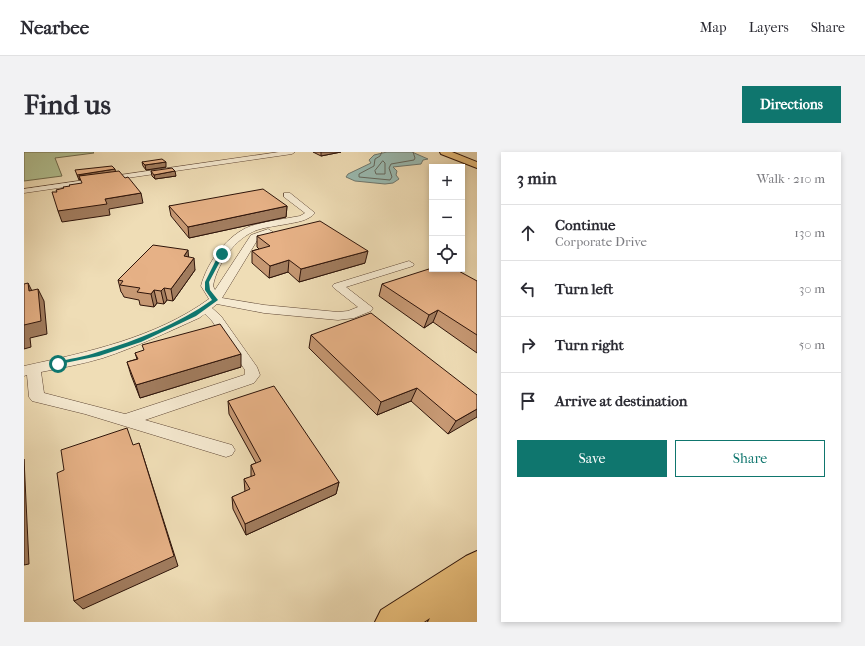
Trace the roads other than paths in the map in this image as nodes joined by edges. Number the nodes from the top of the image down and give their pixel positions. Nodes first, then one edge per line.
1 (248, 152) edge
2 (292, 152) edge
3 (444, 152) edge
4 (448, 152) edge
5 (467, 152) edge
6 (477, 156) edge
7 (234, 161) junction
8 (477, 163) edge
9 (24, 191) edge
10 (287, 195) dead end
11 (311, 221) dead end
12 (410, 264) dead end
13 (210, 304) junction
14 (29, 370) edge
15 (125, 420) junction
16 (226, 450) dead end
17 (477, 567) edge
18 (477, 603) edge
19 (393, 622) edge
20 (446, 622) edge

1 - 7 street
2 - 7 street
3 - 8 highway
4 - 8 highway
5 - 6 highway
7 - 9 street
10 - 13 street
11 - 13 street
12 - 13 street
13 - 14 street
13 - 15 street
14 - 15 street
15 - 16 street
17 - 19 highway
18 - 20 highway

